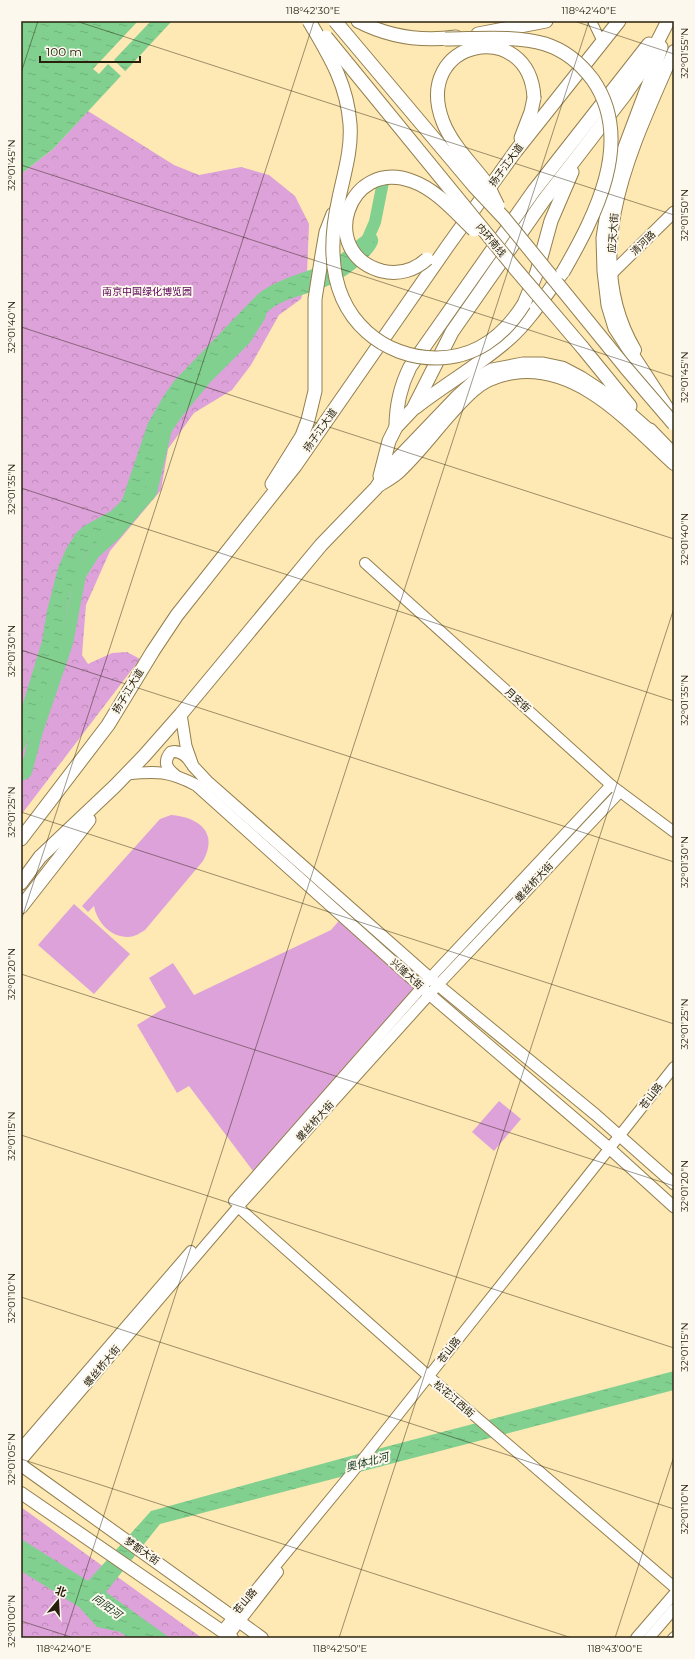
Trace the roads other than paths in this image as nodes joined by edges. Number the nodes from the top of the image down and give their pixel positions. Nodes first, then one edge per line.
1 (310, 21) edge
2 (335, 21) edge
3 (358, 21) edge
4 (546, 21) edge
5 (592, 21) edge
6 (619, 21) edge
7 (668, 21) edge
8 (445, 39) junction
9 (602, 42) junction
10 (674, 51) edge
11 (515, 152) junction
12 (581, 152) junction
13 (338, 200) junction
14 (674, 212) edge
15 (504, 218) junction
16 (447, 247) junction
17 (513, 266) junction
18 (608, 272) junction
19 (413, 409) junction
20 (674, 410) edge
21 (674, 419) edge
22 (674, 424) edge
23 (396, 427) junction
24 (655, 436) junction
25 (674, 455) edge
26 (674, 464) edge
27 (376, 488) junction
28 (255, 518) junction
29 (365, 564) dead end
30 (181, 714) junction
31 (193, 766) junction
32 (127, 774) junction
33 (175, 775) junction
34 (612, 785) junction
35 (115, 786) junction
36 (620, 792) junction
37 (674, 832) edge
38 (21, 839) edge
39 (21, 883) edge
40 (21, 907) edge
41 (434, 982) junction
42 (425, 991) junction
43 (674, 1067) edge
44 (674, 1077) edge
45 (622, 1138) junction
46 (612, 1150) junction
47 (674, 1184) edge
48 (238, 1207) junction
49 (674, 1207) edge
50 (430, 1378) junction
51 (21, 1448) edge
52 (21, 1461) edge
53 (21, 1465) edge
54 (21, 1493) edge
55 (674, 1587) edge
56 (674, 1594) edge
57 (674, 1609) edge
58 (236, 1619) junction
59 (228, 1635) edge
60 (674, 1636) edge
61 (262, 1638) edge
62 (636, 1638) edge
63 (649, 1638) edge
64 (672, 1638) edge

1 - 13 highway, bridge
1 - 17 highway, 内环南线, bridge
2 - 15 highway, bridge
3 - 8 highway
4 - 8 highway, bridge
5 - 9 street
6 - 9 highway, 扬子江大道
7 - 12 highway
7 - 18 highway
7 - 23 highway
8 - 19 highway, bridge
9 - 11 highway, 扬子江大道
10 - 18 main road, 应天大街
11 - 15 highway, bridge
11 - 16 highway, 扬子江大道
12 - 13 highway, bridge
12 - 19 highway
13 - 28 highway, bridge
14 - 18 main road, 清河路
15 - 22 highway, bridge
16 - 17 highway, bridge
16 - 28 highway, 扬子江大道
17 - 24 highway, 内环南线, bridge
18 - 20 main road, 应天大街
18 - 21 highway
19 - 23 highway
23 - 27 highway
24 - 25 highway, 内环南线
24 - 27 highway
26 - 27 main road
27 - 30 highway
28 - 38 highway, 扬子江大道
29 - 34 street, 月安街
30 - 31 main road, 兴隆大街
30 - 32 highway
31 - 33 main road
31 - 41 main road, 兴隆大街
32 - 33 main road, 兴隆大街
32 - 35 highway
33 - 42 main road, 兴隆大街
34 - 36 street, 月安街
34 - 41 street, 螺丝桥大街
35 - 39 highway
35 - 40 highway
36 - 37 street, 月安街
36 - 41 street, 螺丝桥大街
41 - 42 street, 螺丝桥大街
41 - 45 main road, 兴隆大街
42 - 46 main road, 兴隆大街
42 - 48 street, 螺丝桥大街
42 - 51 street, 螺丝桥大街
43 - 45 street, 苍山路
44 - 45 street, 苍山路
45 - 46 street, 苍山路
45 - 47 main road, 兴隆大街
46 - 49 main road, 兴隆大街
46 - 50 street, 苍山路
48 - 50 street, 松花江西街
48 - 52 street, 螺丝桥大街
50 - 55 street, 松花江西街
50 - 58 street, 苍山路
53 - 58 main road, 梦都大街
54 - 59 main road, 梦都大街
56 - 62 street
57 - 63 street
58 - 59 street, 苍山路
58 - 61 main road, 梦都大街
60 - 64 street

